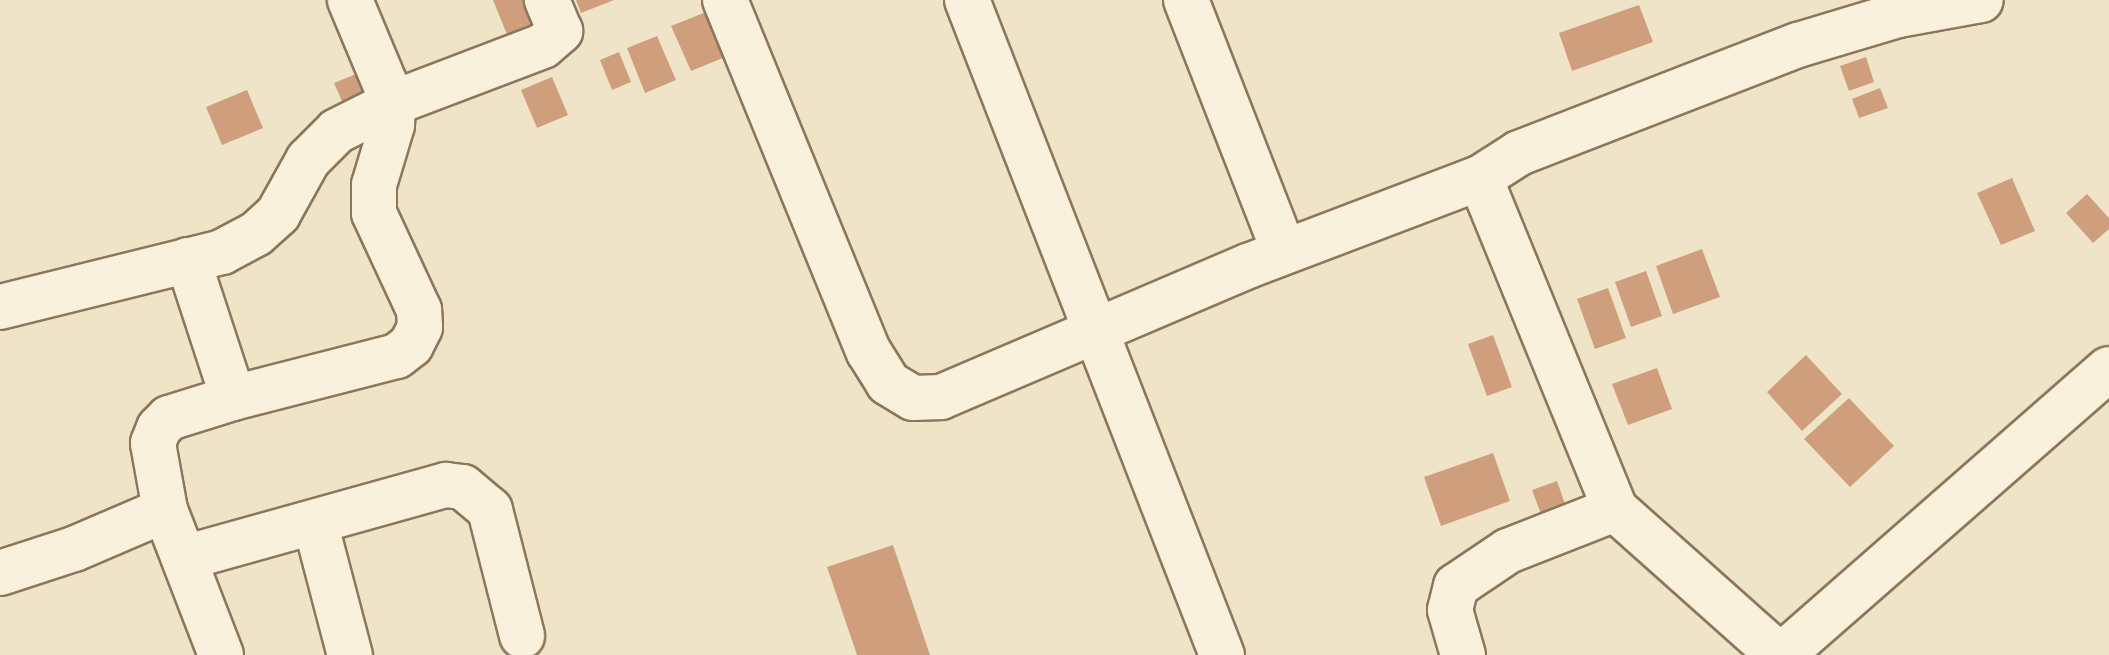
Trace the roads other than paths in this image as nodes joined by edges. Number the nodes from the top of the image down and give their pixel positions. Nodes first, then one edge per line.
1 (350, 0) edge
2 (547, 0) edge
3 (725, 0) edge
4 (967, 0) edge
5 (1186, 0) edge
6 (1981, 0) edge
7 (1850, 13) edge
8 (393, 103) junction
9 (1480, 178) junction
10 (1284, 251) junction
11 (188, 260) junction
12 (0, 307) edge
13 (1095, 333) junction
14 (2109, 369) edge
15 (233, 398) junction
16 (1615, 509) junction
17 (165, 510) junction
18 (315, 522) junction
19 (184, 558) junction
20 (0, 573) edge
21 (522, 636) dead end
22 (221, 655) edge
23 (350, 655) edge
24 (1222, 655) edge
25 (1463, 655) edge
26 (1781, 655) edge

1 - 8 street
2 - 8 street
3 - 13 street
4 - 13 street
5 - 10 street
6 - 7 street
7 - 9 street
8 - 11 street
8 - 15 street
9 - 10 street
9 - 16 street
10 - 13 street
11 - 12 street
11 - 15 street
13 - 24 street
14 - 26 street
15 - 17 street
16 - 25 street
16 - 26 street
17 - 19 street
17 - 20 street
18 - 19 street
18 - 21 street
18 - 23 street
19 - 22 street

